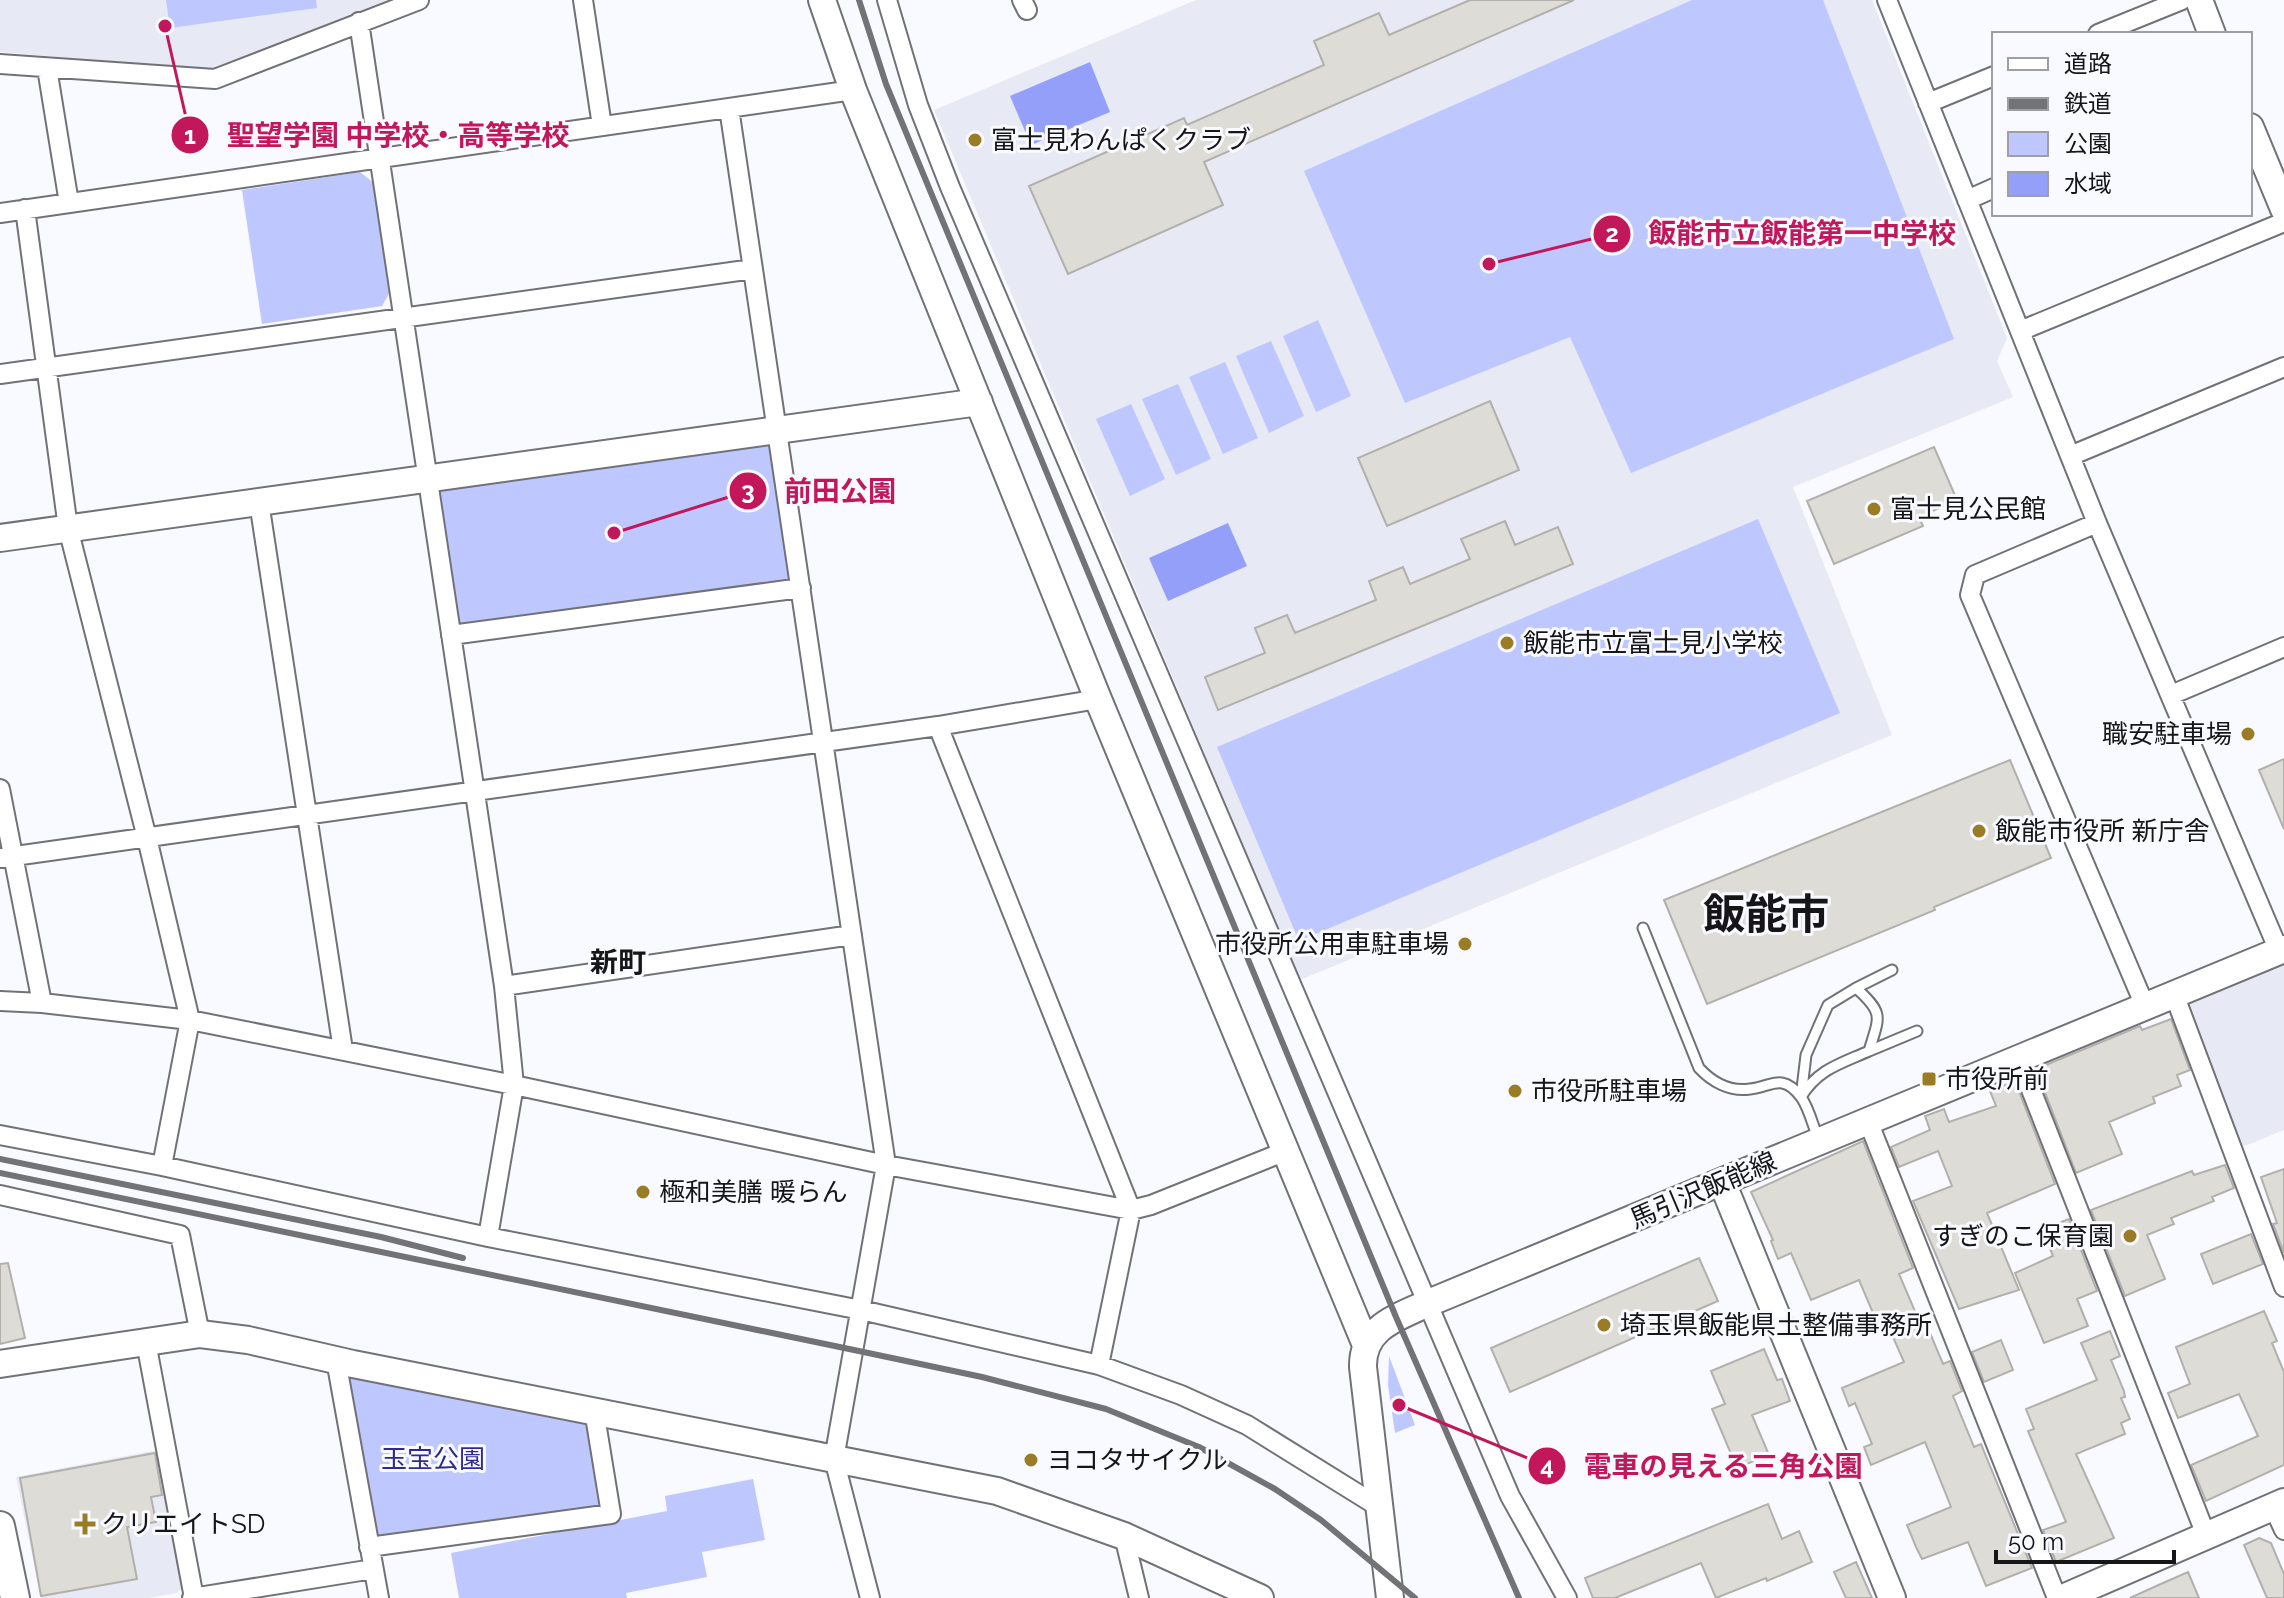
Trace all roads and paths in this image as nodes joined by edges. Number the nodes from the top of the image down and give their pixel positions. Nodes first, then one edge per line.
1 (419, 0) edge
2 (583, 0) edge
3 (822, 0) edge
4 (887, 0) edge
5 (2182, 0) edge
6 (2199, 0) edge
7 (1894, 2) edge
8 (359, 22) junction
9 (2103, 32) edge
10 (2211, 32) edge
11 (0, 64) edge
12 (47, 68) junction
13 (1992, 77) edge
14 (853, 90) junction
15 (1928, 103) junction
16 (729, 108) junction
17 (602, 126) junction
18 (2252, 131) edge
19 (379, 158) junction
20 (2281, 187) edge
21 (1992, 189) edge
22 (1967, 200) junction
23 (69, 203) junction
24 (25, 209) junction
25 (0, 213) edge
26 (2284, 222) edge
27 (753, 269) junction
28 (403, 319) junction
29 (2020, 331) junction
30 (2284, 367) edge
31 (44, 368) junction
32 (0, 374) edge
33 (979, 402) junction
34 (777, 430) junction
35 (2070, 456) junction
36 (428, 478) junction
37 (259, 502) junction
38 (2097, 523) junction
39 (68, 528) junction
40 (0, 538) edge
41 (801, 588) junction
42 (451, 635) junction
43 (2284, 647) edge
44 (2171, 695) junction
45 (1098, 699) junction
46 (938, 726) junction
47 (824, 742) junction
48 (0, 789) edge
49 (475, 793) junction
50 (307, 816) junction
51 (147, 838) junction
52 (6, 858) edge
53 (1643, 928) dead end
54 (852, 935) junction
55 (2282, 950) edge
56 (1892, 970) dead end
57 (504, 986) junction
58 (1856, 988) junction
59 (2174, 994) junction
60 (0, 1001) edge
61 (42, 1003) junction
62 (2145, 1006) junction
63 (190, 1020) junction
64 (1917, 1031) dead end
65 (343, 1050) junction
66 (1869, 1051) junction
67 (2019, 1059) junction
68 (514, 1085) junction
69 (1801, 1097) junction
70 (1868, 1121) junction
71 (0, 1135) edge
72 (1819, 1141) junction
73 (1286, 1151) junction
74 (886, 1165) junction
75 (162, 1166) junction
76 (1722, 1182) junction
77 (0, 1195) edge
78 (1131, 1210) junction
79 (488, 1237) junction
80 (2284, 1287) edge
81 (1426, 1304) junction
82 (861, 1310) junction
83 (200, 1334) junction
84 (146, 1342) junction
85 (1366, 1345) junction
86 (336, 1360) junction
87 (0, 1364) edge
88 (1099, 1365) junction
89 (594, 1410) junction
90 (834, 1459) junction
91 (1379, 1507) junction
92 (2280, 1513) edge
93 (0, 1526) edge
94 (2206, 1535) junction
95 (1124, 1536) junction
96 (369, 1547) junction
97 (373, 1569) junction
98 (15, 1598) edge
99 (193, 1598) edge
100 (379, 1598) edge
101 (870, 1598) edge
102 (1139, 1598) edge
103 (1260, 1598) edge
104 (1390, 1598) edge
105 (1567, 1598) edge
106 (1892, 1598) edge
107 (2060, 1598) edge

1 - 8 street
2 - 17 street
3 - 14 street
4 - 81 street
5 - 9 street
6 - 10 street
7 - 15 street
8 - 12 street
8 - 19 street
11 - 12 street
12 - 23 street
13 - 15 street
14 - 16 street
14 - 33 street
15 - 22 street
16 - 17 street
16 - 27 street
17 - 19 street
18 - 20 street
19 - 23 street
19 - 28 street
21 - 22 street
22 - 29 street
23 - 24 street
24 - 25 street
24 - 31 street
26 - 29 street
27 - 28 street
27 - 34 street
28 - 31 street
28 - 36 street
29 - 35 street
30 - 35 street
31 - 32 street
31 - 39 street
33 - 34 street
33 - 45 street
34 - 36 street
34 - 41 street
35 - 38 street
36 - 37 street
36 - 42 street
37 - 39 street
37 - 50 street
38 - 44 street
38 - 62 street
39 - 40 street
39 - 51 street
41 - 42 street
41 - 47 street
42 - 49 street
43 - 44 street
44 - 55 street
45 - 46 street
45 - 73 street
46 - 47 street
46 - 78 street
47 - 49 street
47 - 54 street
48 - 52 street
49 - 50 street
49 - 57 street
50 - 51 street
50 - 65 street
51 - 52 street
51 - 63 street
52 - 61 street
53 - 69 lane
54 - 57 street
54 - 74 street
55 - 59 street, 馬引沢飯能線
56 - 58 lane
57 - 68 street
58 - 66 lane
58 - 69 lane
59 - 62 street, 馬引沢飯能線
59 - 80 street
60 - 61 street
61 - 63 street
62 - 67 street, 馬引沢飯能線
63 - 65 street
63 - 75 street
64 - 66 lane
65 - 68 street
66 - 69 lane
67 - 70 street, 馬引沢飯能線
67 - 94 street
68 - 74 street
68 - 79 street
69 - 72 lane
70 - 72 street, 馬引沢飯能線
70 - 107 street
71 - 75 street
72 - 76 street, 馬引沢飯能線
73 - 78 street
73 - 85 street
74 - 78 street
74 - 82 street
75 - 79 street
76 - 81 street, 馬引沢飯能線
76 - 106 street
77 - 83 street
78 - 88 street
79 - 82 street
81 - 85 street, 馬引沢飯能線
81 - 105 street
82 - 88 street
82 - 90 street
83 - 84 street
83 - 86 street
84 - 87 street
84 - 99 street
85 - 91 street
86 - 89 street
86 - 96 street
88 - 91 street
89 - 90 street
89 - 96 street
90 - 95 street
90 - 101 street
91 - 104 street
92 - 94 street
93 - 98 main road
94 - 107 street
95 - 102 street
95 - 103 street
96 - 97 street
97 - 99 street
97 - 100 street

